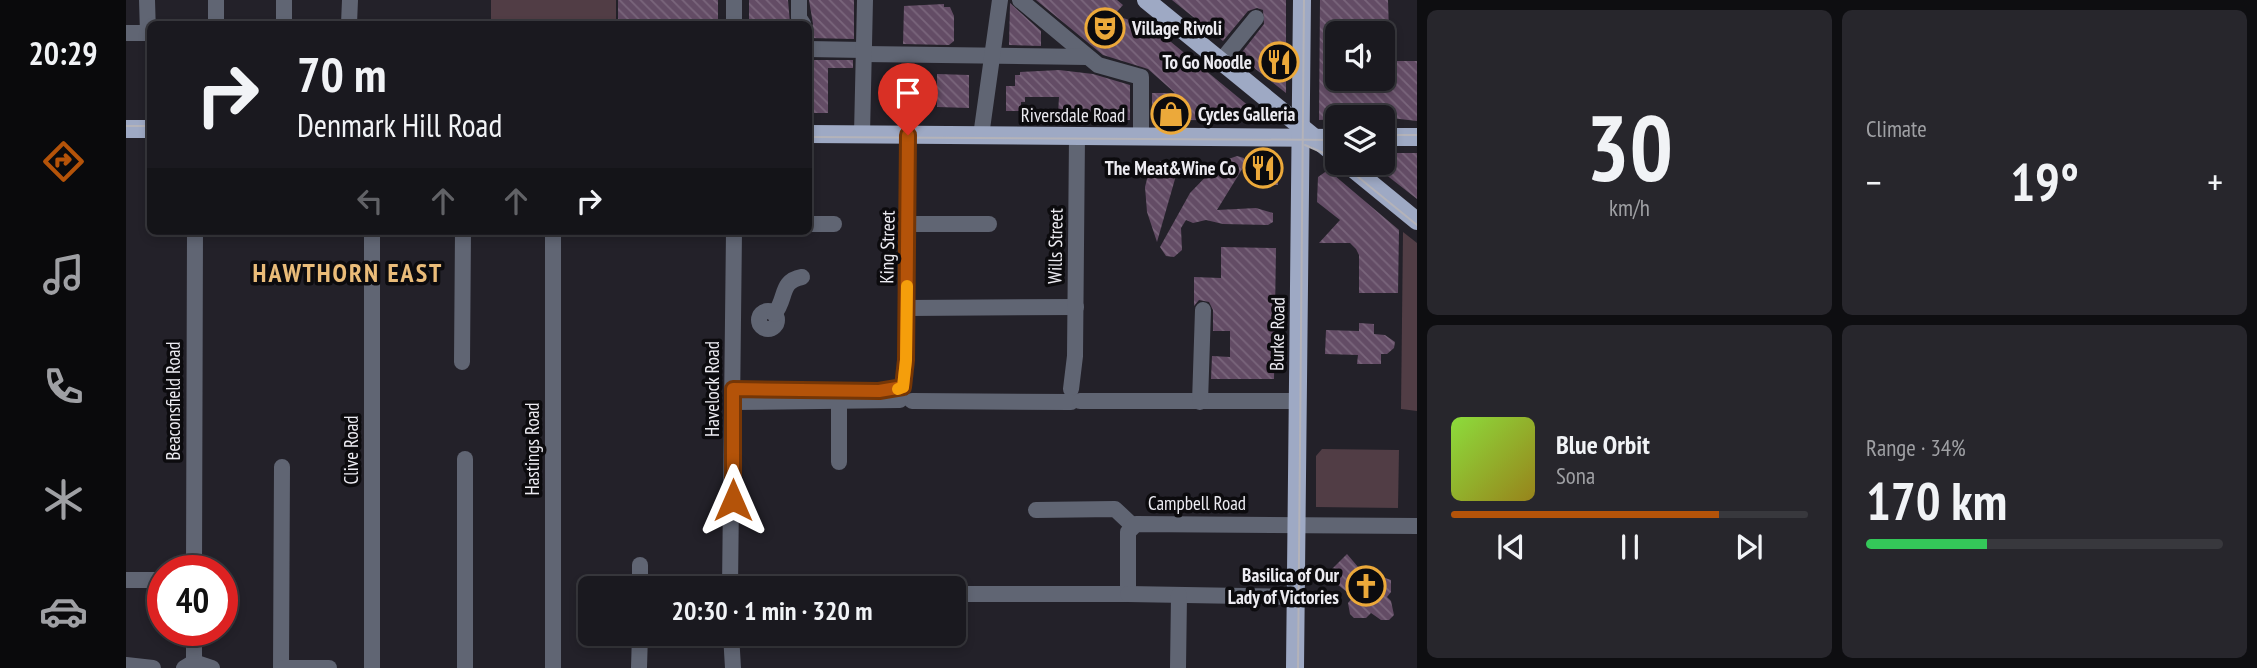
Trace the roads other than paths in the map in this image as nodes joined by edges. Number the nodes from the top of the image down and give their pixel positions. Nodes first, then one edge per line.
1 (147, 0) edge
2 (216, 0) edge
3 (284, 0) edge
4 (350, 0) edge
5 (734, 0) edge
6 (799, 0) edge
7 (865, 0) edge
8 (1000, 0) edge
9 (1020, 0) edge
10 (1146, 0) edge
11 (1302, 0) edge
12 (1256, 18) dead end
13 (148, 21) edge
14 (216, 21) edge
15 (284, 21) edge
16 (349, 21) edge
17 (734, 21) edge
18 (801, 21) edge
19 (126, 33) edge
20 (147, 33) edge
21 (812, 49) edge
22 (864, 52) junction
23 (992, 56) junction
24 (1087, 57) junction
25 (1221, 61) junction
26 (126, 129) edge
27 (147, 129) edge
28 (812, 134) edge
29 (862, 134) junction
30 (1306, 134) junction
31 (908, 135) junction
32 (981, 135) junction
33 (1077, 136) junction
34 (1142, 136) junction
35 (1325, 136) edge
36 (1395, 137) edge
37 (1417, 137) edge
38 (1325, 147) edge
39 (1361, 175) edge
40 (1417, 221) edge
41 (812, 224) edge
42 (834, 224) dead end
43 (908, 224) junction
44 (989, 224) dead end
45 (195, 235) edge
46 (372, 235) edge
47 (463, 235) edge
48 (553, 235) edge
49 (734, 235) edge
50 (802, 277) dead end
51 (1076, 307) junction
52 (907, 308) junction
53 (1203, 310) dead end
54 (774, 314) dead end
55 (462, 362) dead end
56 (906, 392) junction
57 (1075, 393) junction
58 (839, 395) junction
59 (733, 396) junction
60 (1200, 397) junction
61 (1298, 397) junction
62 (465, 459) dead end
63 (839, 462) dead end
64 (282, 467) dead end
65 (1036, 510) dead end
66 (1297, 524) junction
67 (1132, 525) junction
68 (1417, 526) edge
69 (194, 555) edge
70 (640, 565) dead end
71 (640, 576) edge
72 (730, 576) edge
73 (126, 580) edge
74 (147, 580) edge
75 (966, 594) edge
76 (1128, 594) junction
77 (1179, 595) junction
78 (1296, 597) junction
79 (192, 646) edge
80 (640, 646) edge
81 (732, 646) edge
82 (126, 665) edge
83 (189, 665) edge
84 (153, 668) edge
85 (212, 668) edge
86 (282, 668) edge
87 (329, 668) edge
88 (372, 668) edge
89 (465, 668) edge
90 (553, 668) edge
91 (639, 668) edge
92 (733, 668) edge
93 (1178, 668) edge
94 (1295, 668) edge

1 - 13 street
2 - 14 street
3 - 15 street
4 - 16 street
5 - 17 street
6 - 18 street
7 - 22 street
8 - 23 street
9 - 24 street
10 - 25 main road
11 - 30 main road, Burke Road
12 - 25 street
19 - 20 street
21 - 22 street
22 - 23 street
22 - 29 street
23 - 24 street
23 - 32 street
24 - 34 street
25 - 30 main road
26 - 27 main road
28 - 29 main road, Riversdale Road
29 - 31 main road, Riversdale Road
30 - 34 main road, Riversdale Road
30 - 35 main road, Riversdale Road
30 - 38 main road
30 - 61 main road, Burke Road
31 - 32 main road, Riversdale Road
31 - 43 street, King Street
32 - 33 main road, Riversdale Road
33 - 34 main road, Riversdale Road
33 - 51 street, Wills Street
36 - 37 main road
39 - 40 main road
41 - 42 street
43 - 44 street
43 - 52 street, King Street
45 - 69 street, Beaconsfield Road
46 - 88 street, Clive Road
47 - 55 street
48 - 90 street, Hastings Road
49 - 59 street, Havelock Road
50 - 54 street
51 - 52 street
51 - 57 street, Wills Street
52 - 56 street, King Street
53 - 60 street
56 - 57 street
56 - 58 street
57 - 60 street
58 - 59 street
58 - 63 street
59 - 72 street, Havelock Road
60 - 61 street
61 - 66 main road, Burke Road
62 - 89 street
64 - 86 street
65 - 67 street
66 - 67 street, Campbell Road
66 - 68 street, Campbell Road
66 - 78 main road, Burke Road
67 - 76 street, Campbell Road
70 - 71 street
73 - 74 street
75 - 76 street
76 - 77 street
77 - 78 street
77 - 93 street
78 - 94 main road, Burke Road
79 - 83 street
80 - 91 street
81 - 92 street
82 - 84 street
83 - 85 street
86 - 87 street

